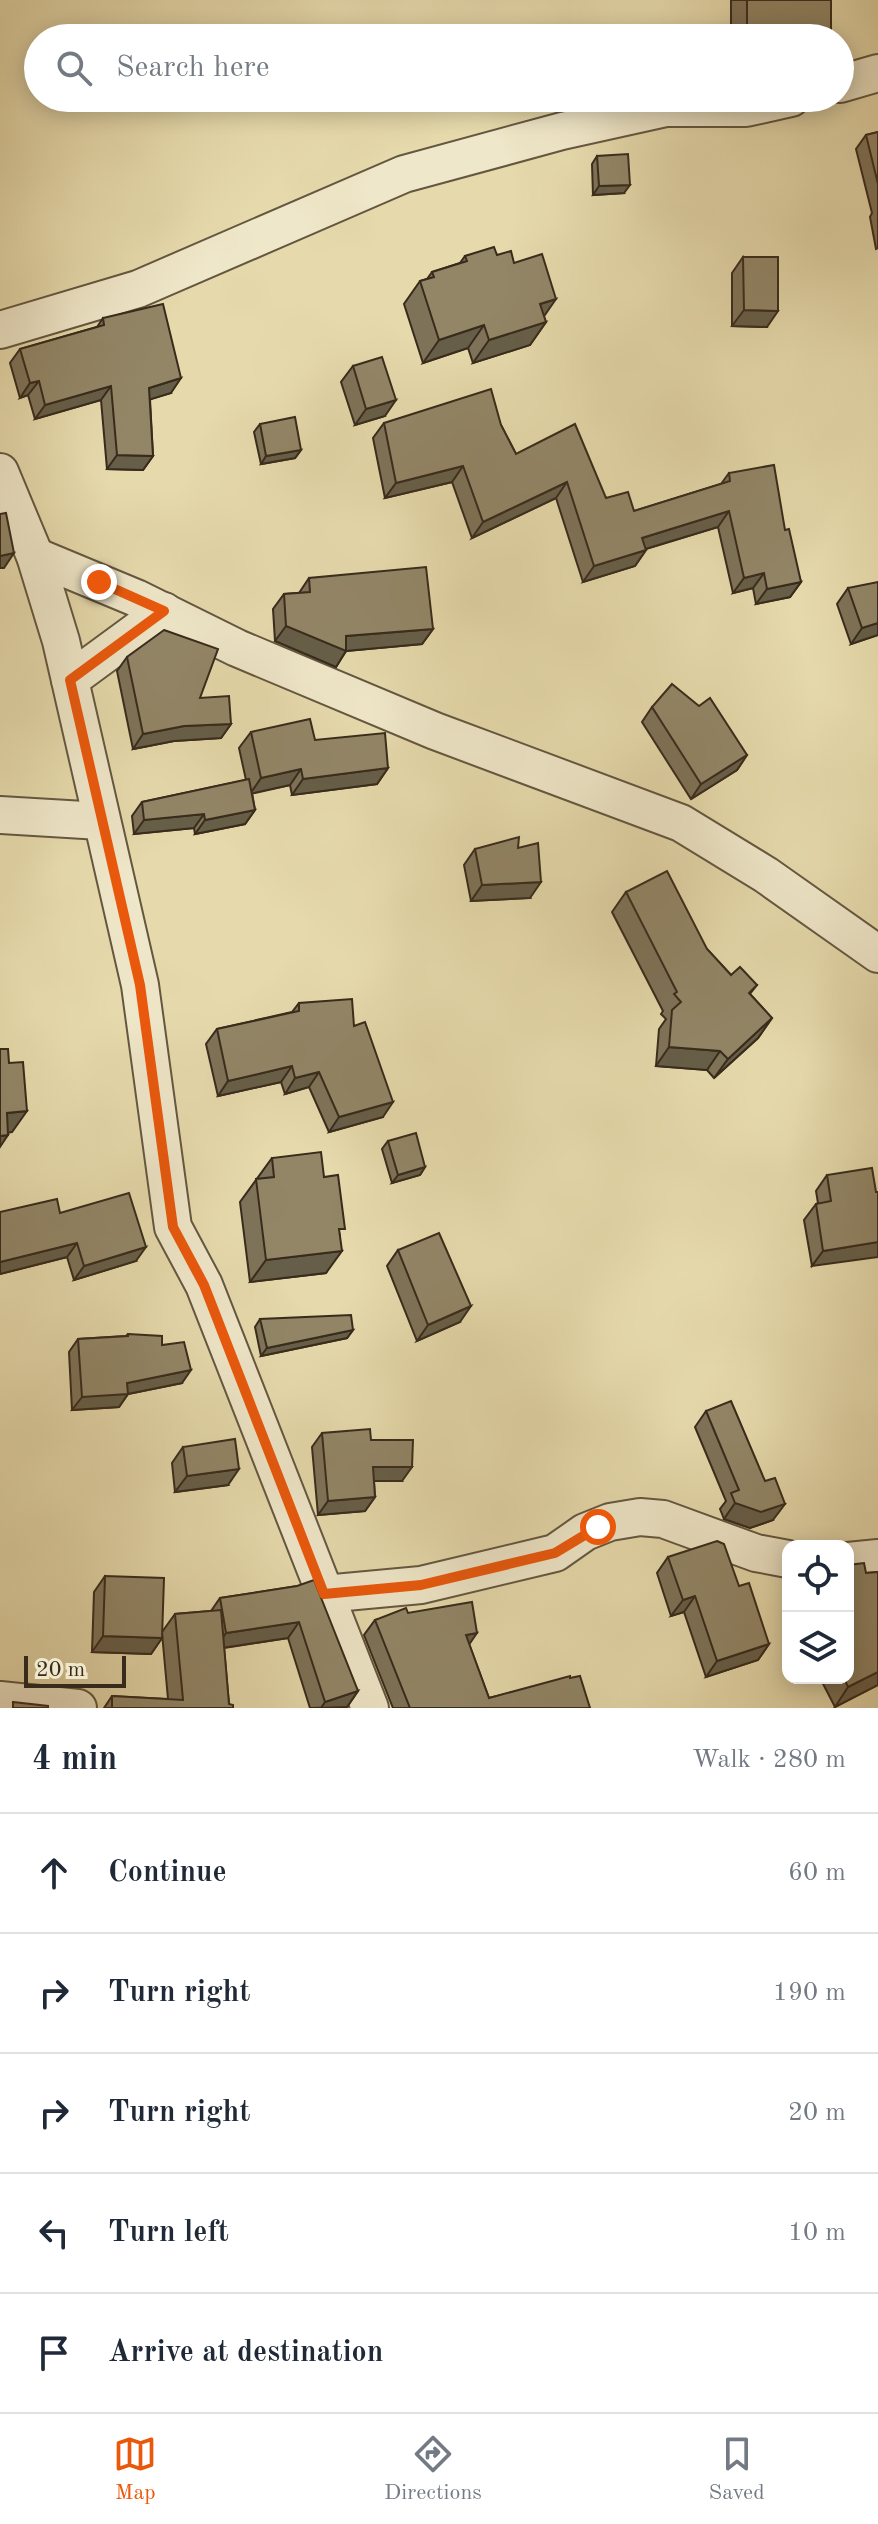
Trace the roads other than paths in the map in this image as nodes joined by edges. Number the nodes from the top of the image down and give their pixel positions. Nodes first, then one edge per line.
1 (878, 73) edge
2 (854, 80) edge
3 (648, 112) edge
4 (0, 330) edge
5 (0, 472) edge
6 (35, 556) junction
7 (164, 611) junction
8 (70, 680) junction
9 (0, 815) edge
10 (101, 821) junction
11 (878, 954) edge
12 (782, 1558) edge
13 (878, 1558) edge
14 (854, 1560) edge
15 (324, 1594) junction
16 (0, 1700) edge
17 (78, 1708) edge
18 (370, 1708) edge

1 - 2 street
3 - 4 street
5 - 6 street
6 - 7 street
6 - 8 street
7 - 8 street
7 - 11 street
8 - 10 street
9 - 10 street
10 - 15 street
12 - 15 street
13 - 14 street
15 - 18 street
16 - 17 street

